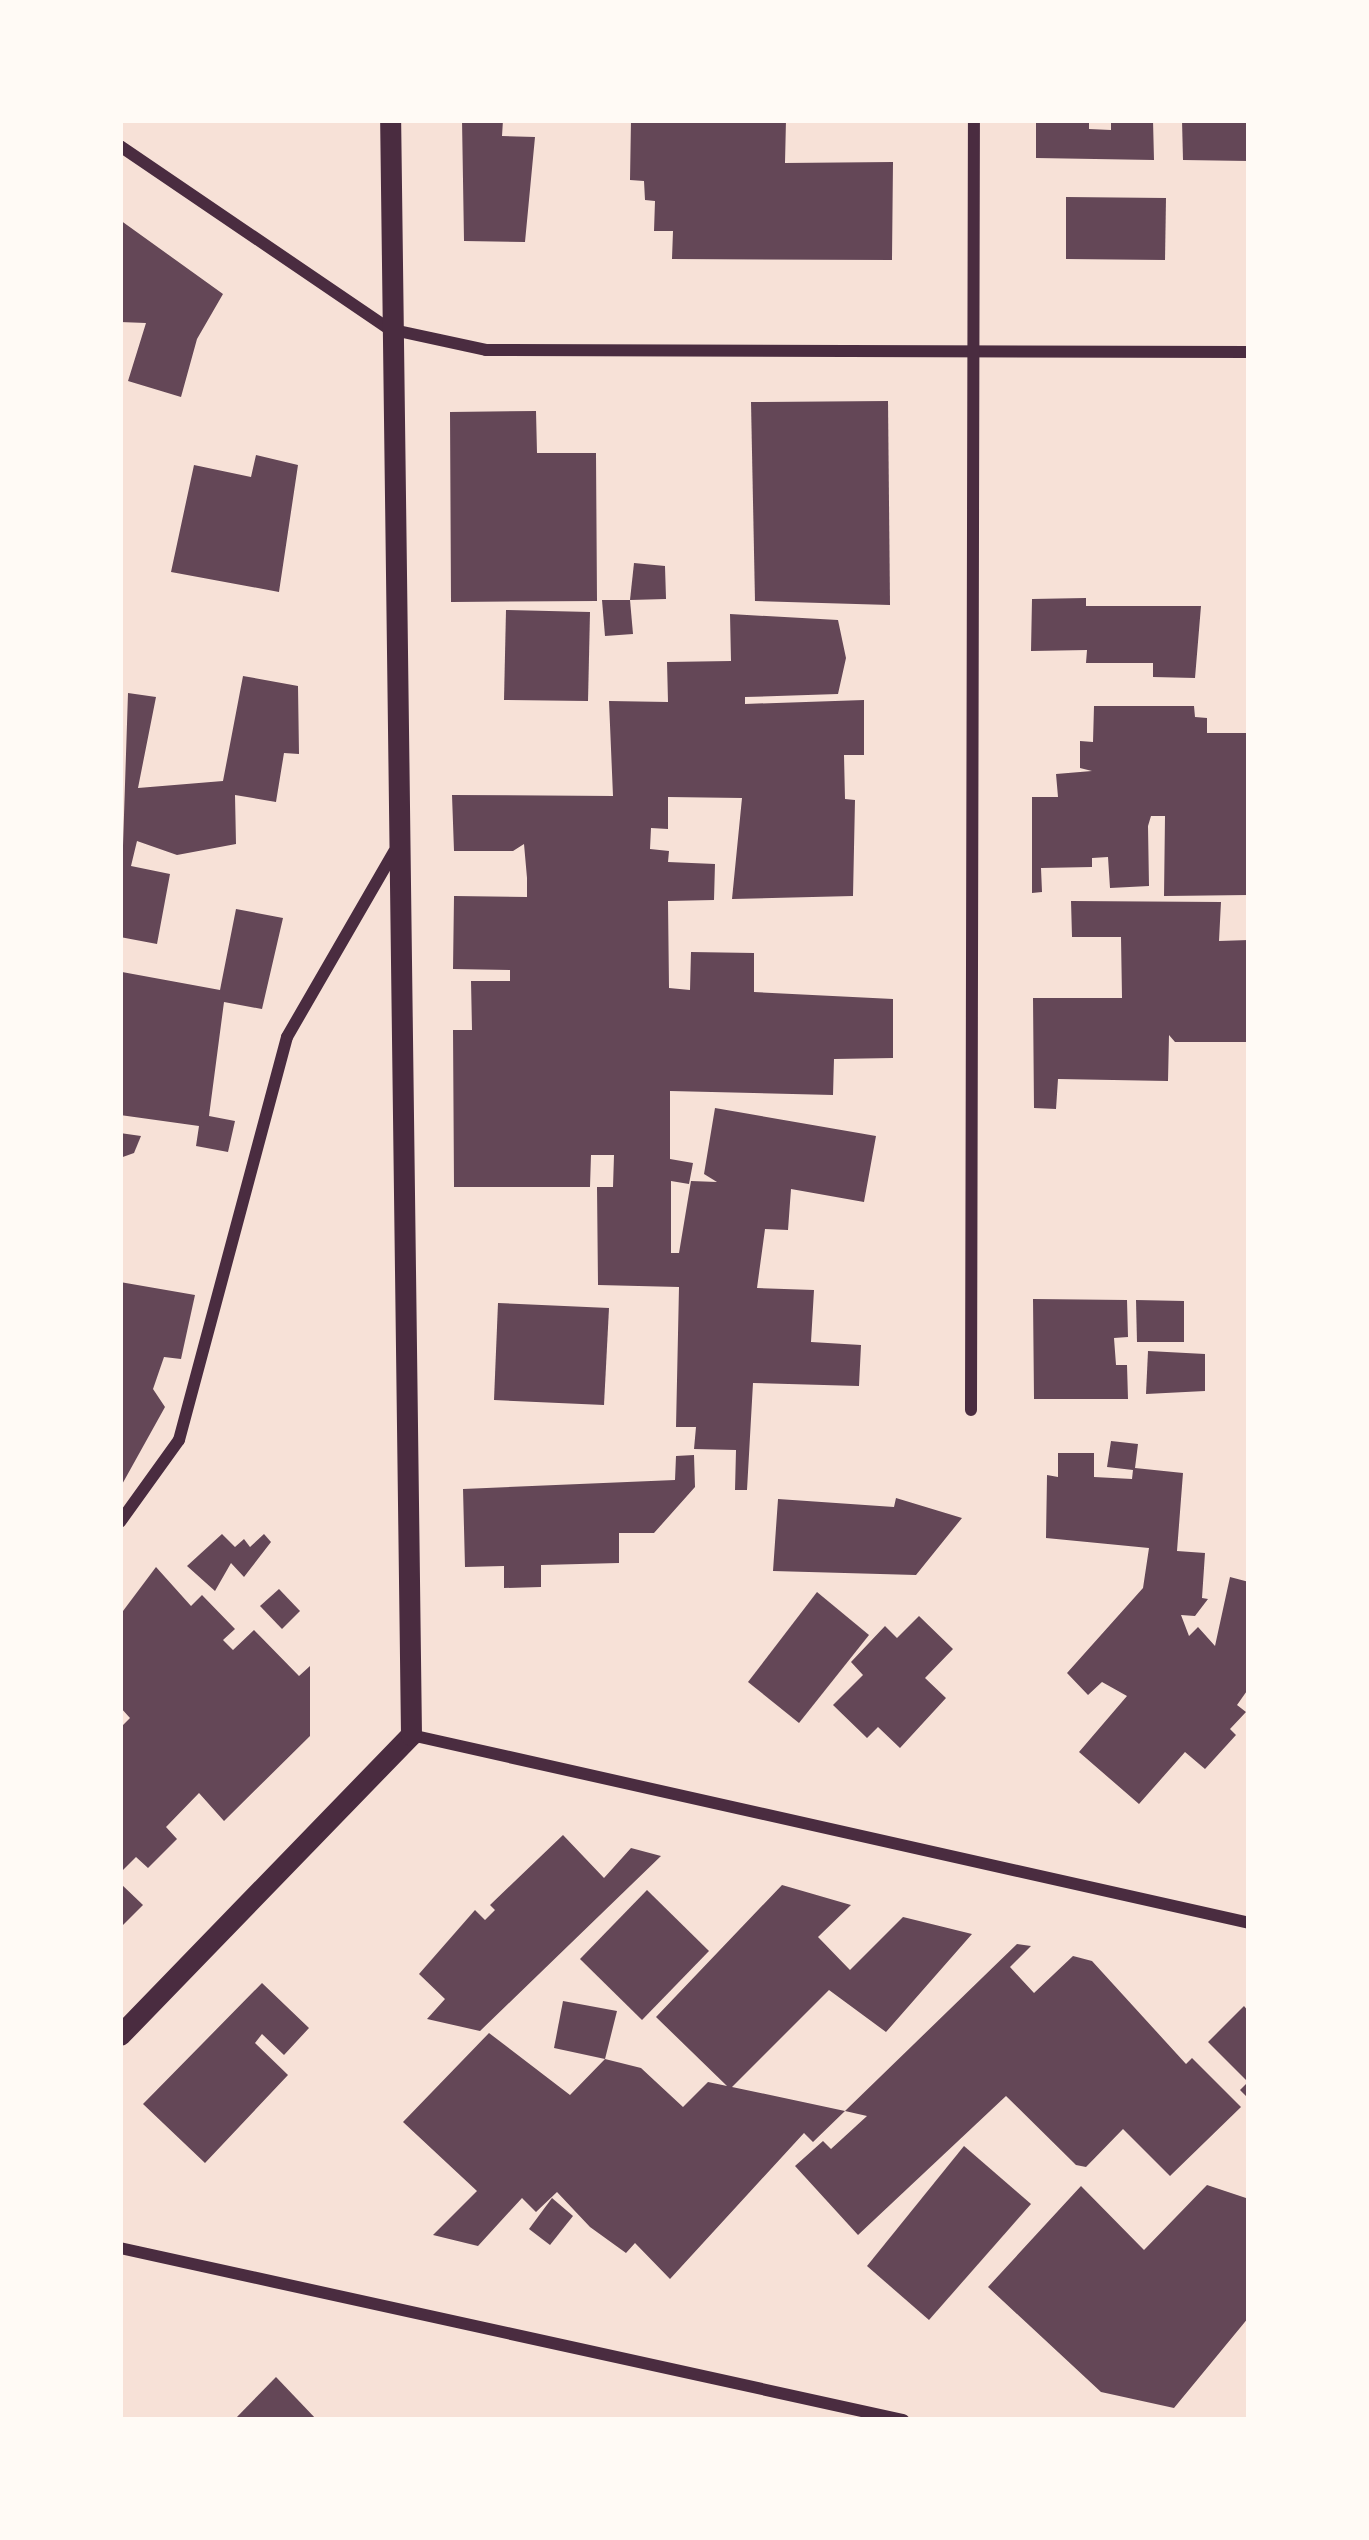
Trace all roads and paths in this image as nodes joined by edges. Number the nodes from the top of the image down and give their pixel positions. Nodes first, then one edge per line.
1 (391, 120) edge
2 (974, 120) edge
3 (120, 146) edge
4 (389, 329) junction
5 (1249, 352) edge
6 (974, 355) junction
7 (394, 852) junction
8 (971, 1410) dead end
9 (120, 1522) edge
10 (411, 1736) junction
11 (1249, 1923) edge
12 (120, 2035) edge
13 (120, 2248) edge
14 (903, 2420) edge

1 - 4 street
2 - 6 street
3 - 4 street
4 - 6 street
4 - 7 street
5 - 6 street
6 - 8 street
7 - 9 street
7 - 10 street
10 - 11 street
10 - 12 street
13 - 14 street

